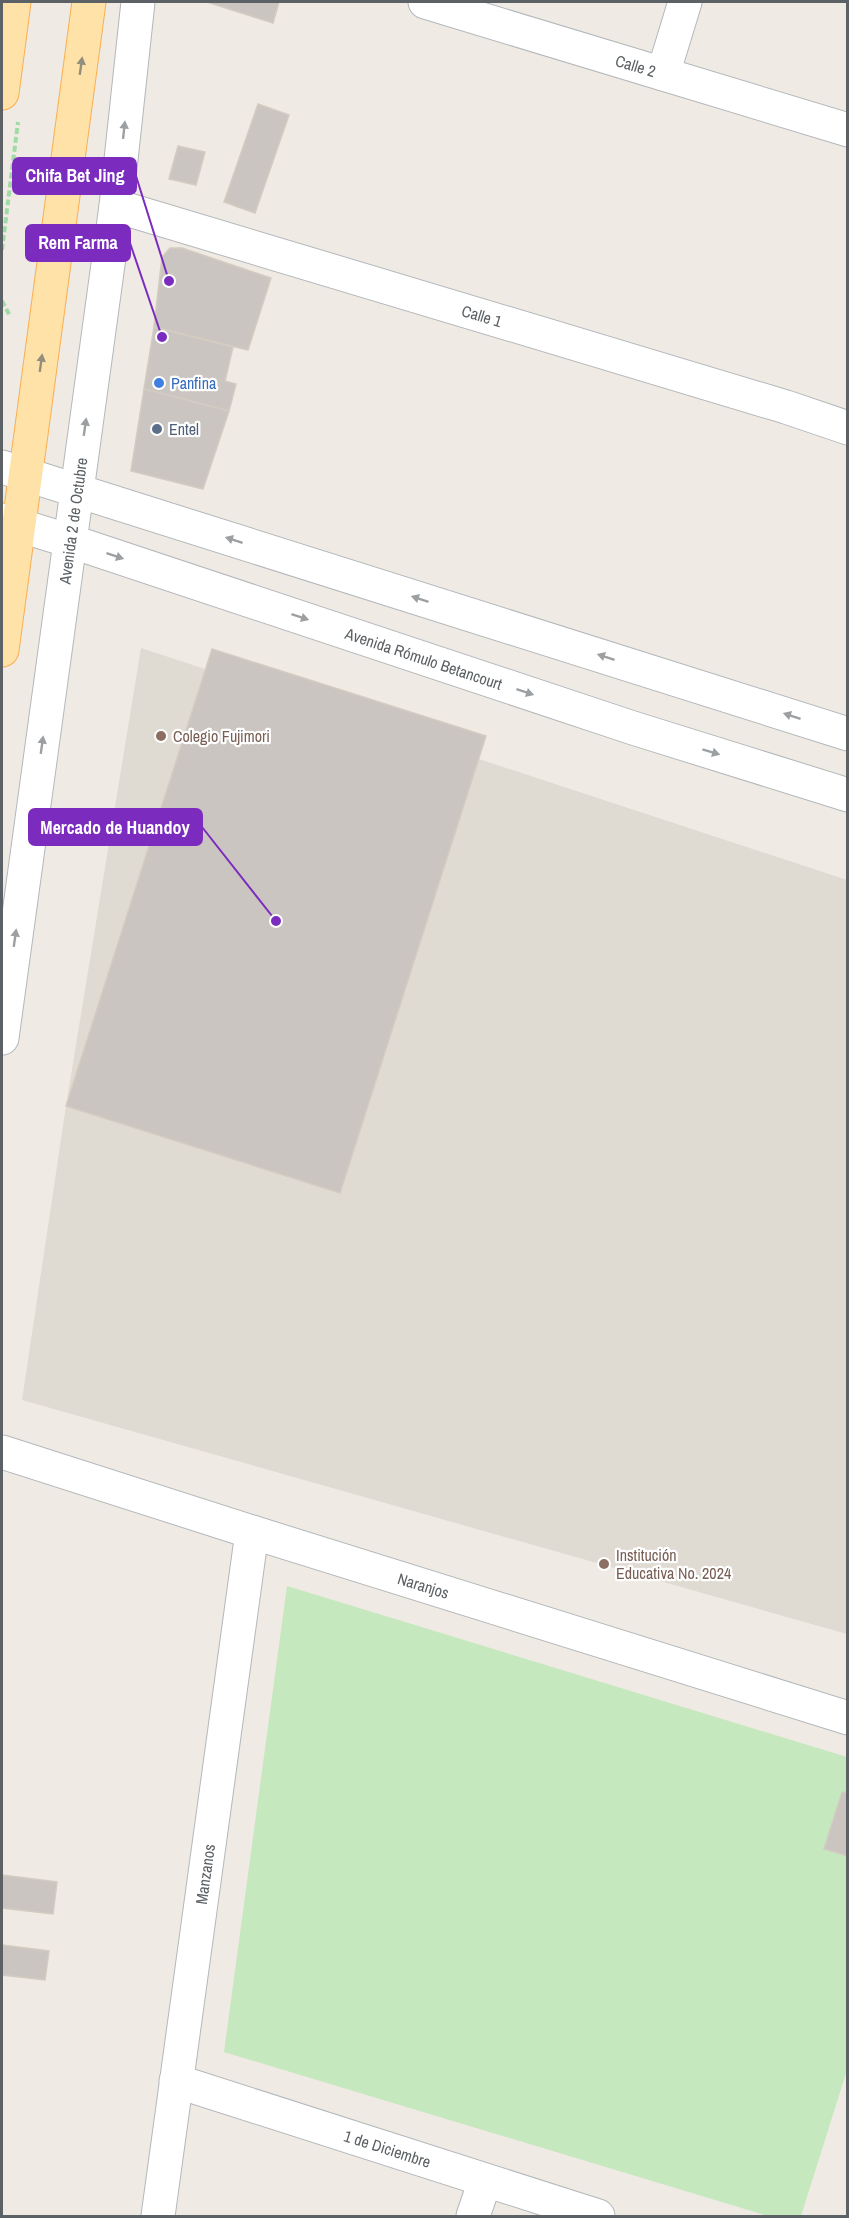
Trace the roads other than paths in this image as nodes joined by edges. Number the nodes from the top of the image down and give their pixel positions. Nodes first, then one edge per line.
1 (14, 2) edge
2 (89, 2) edge
3 (138, 2) edge
4 (685, 2) edge
5 (442, 4) edge
6 (663, 74) junction
7 (2, 93) edge
8 (848, 130) edge
9 (116, 206) junction
10 (848, 428) edge
11 (14, 470) edge
12 (76, 490) junction
13 (10, 523) edge
14 (70, 541) junction
15 (2, 651) edge
16 (848, 734) edge
17 (848, 795) edge
18 (2, 1038) edge
19 (2, 1452) edge
20 (252, 1532) junction
21 (848, 1718) edge
22 (176, 2081) junction
23 (485, 2181) junction
24 (158, 2217) edge
25 (473, 2217) edge
26 (598, 2217) edge

1 - 7 main road
11 -> 2 main road
9 -> 3 street, Avenida 2 de Octubre
4 - 6 street
5 - 6 street, Calle 2
6 - 8 street, Calle 2
9 - 10 street, Calle 1
12 -> 9 street, Avenida 2 de Octubre
11 - 12 street
11 - 13 main road
12 - 14 street, Avenida 2 de Octubre
16 -> 12 street
13 - 14 street, Avenida Rómulo Betancourt
13 - 15 main road
14 -> 17 street, Avenida Rómulo Betancourt
18 -> 14 street, Avenida 2 de Octubre
19 - 20 street, Naranjos
20 - 21 street, Naranjos
20 - 22 street, Manzanos
22 - 23 street, 1 de Diciembre
22 - 24 street, Manzanos
23 - 25 street
23 - 26 street, 1 de Diciembre

